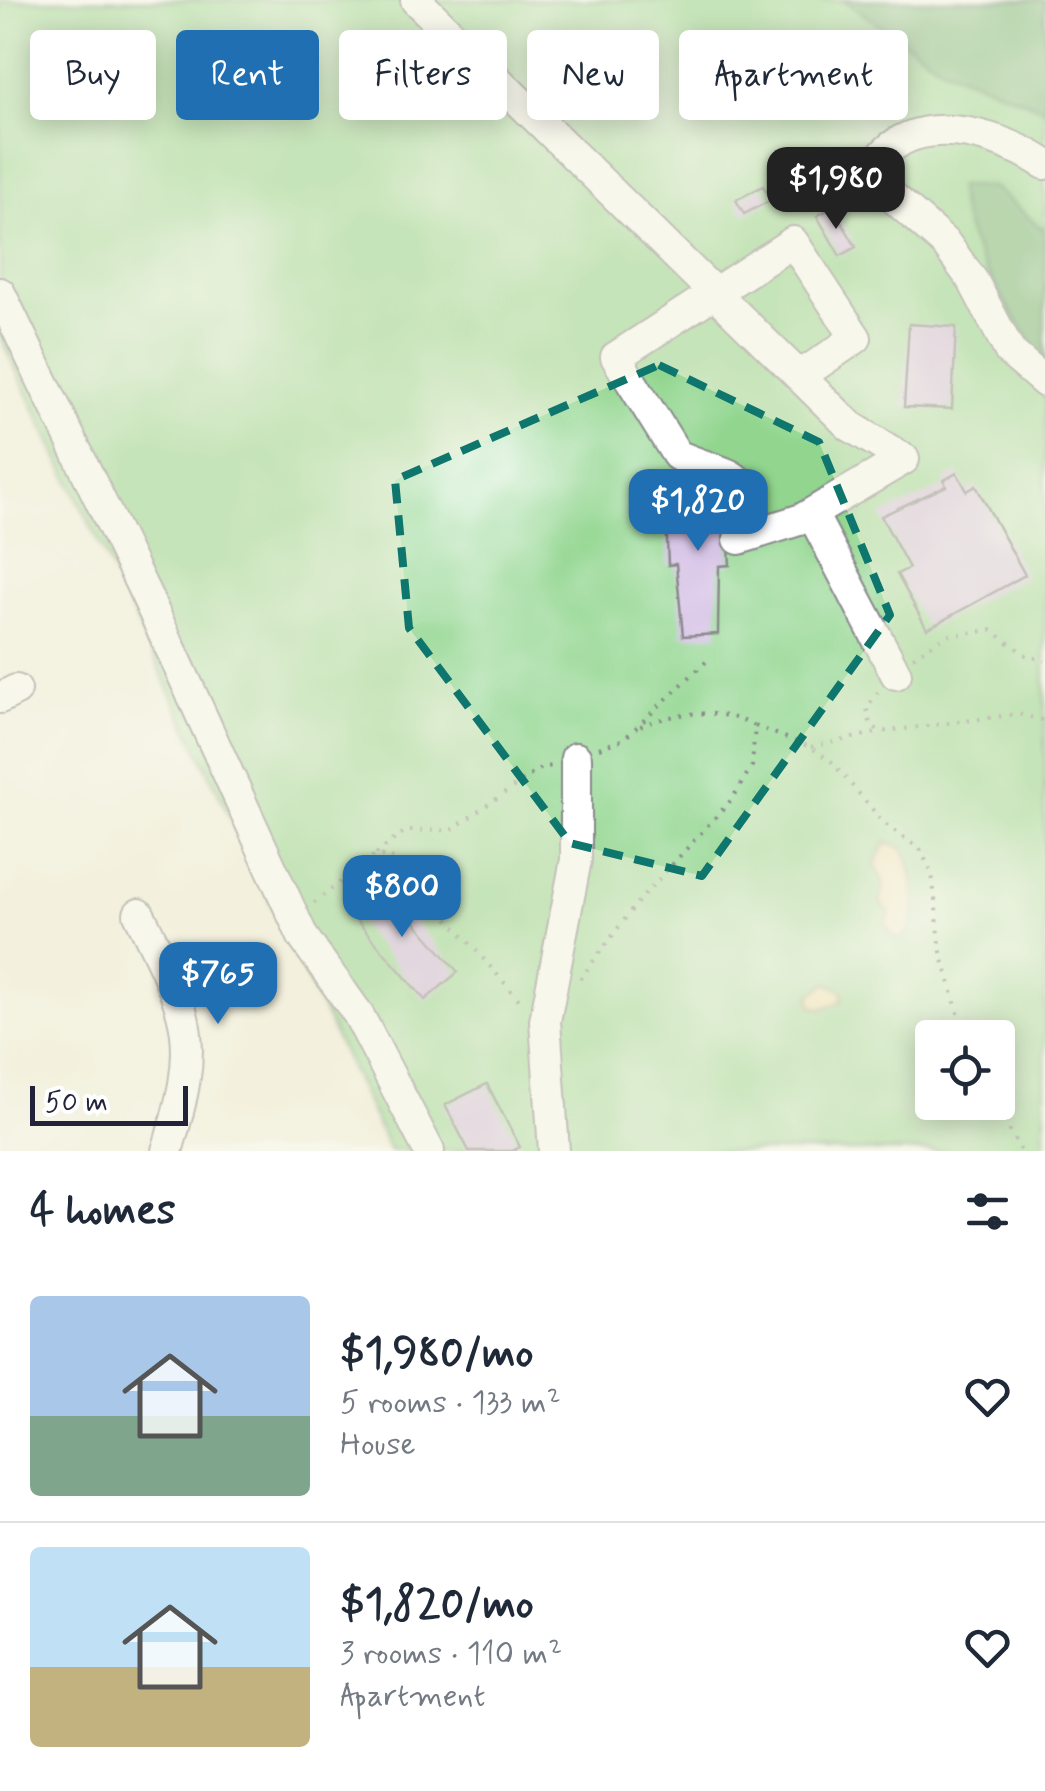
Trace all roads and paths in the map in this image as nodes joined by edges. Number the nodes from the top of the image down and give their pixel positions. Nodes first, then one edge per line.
1 (416, 0) edge
2 (1045, 164) edge
3 (0, 293) edge
4 (712, 296) junction
5 (800, 376) junction
6 (1045, 382) edge
7 (812, 514) junction
8 (1045, 661) edge
9 (896, 674) junction
10 (1045, 721) edge
11 (755, 726) junction
12 (634, 729) dead end
13 (880, 732) junction
14 (810, 747) junction
15 (576, 758) dead end
16 (406, 831) dead end
17 (376, 854) junction
18 (139, 914) dead end
19 (296, 918) junction
20 (961, 1020) edge
21 (545, 1021) junction
22 (1004, 1120) edge
23 (167, 1151) edge
24 (429, 1151) edge
25 (554, 1151) edge
26 (1021, 1151) edge

1 - 4 street
2 - 6 street
3 - 19 street
4 - 5 street
4 - 5 street
4 - 7 street
5 - 7 street
7 - 9 street
8 - 9 path
9 - 13 path
10 - 13 path
11 - 12 path
11 - 14 path
11 - 21 path
13 - 14 path
14 - 20 path
15 - 21 street
16 - 17 path
17 - 19 path
17 - 21 path
18 - 23 street
19 - 24 street
21 - 25 street
22 - 26 path

